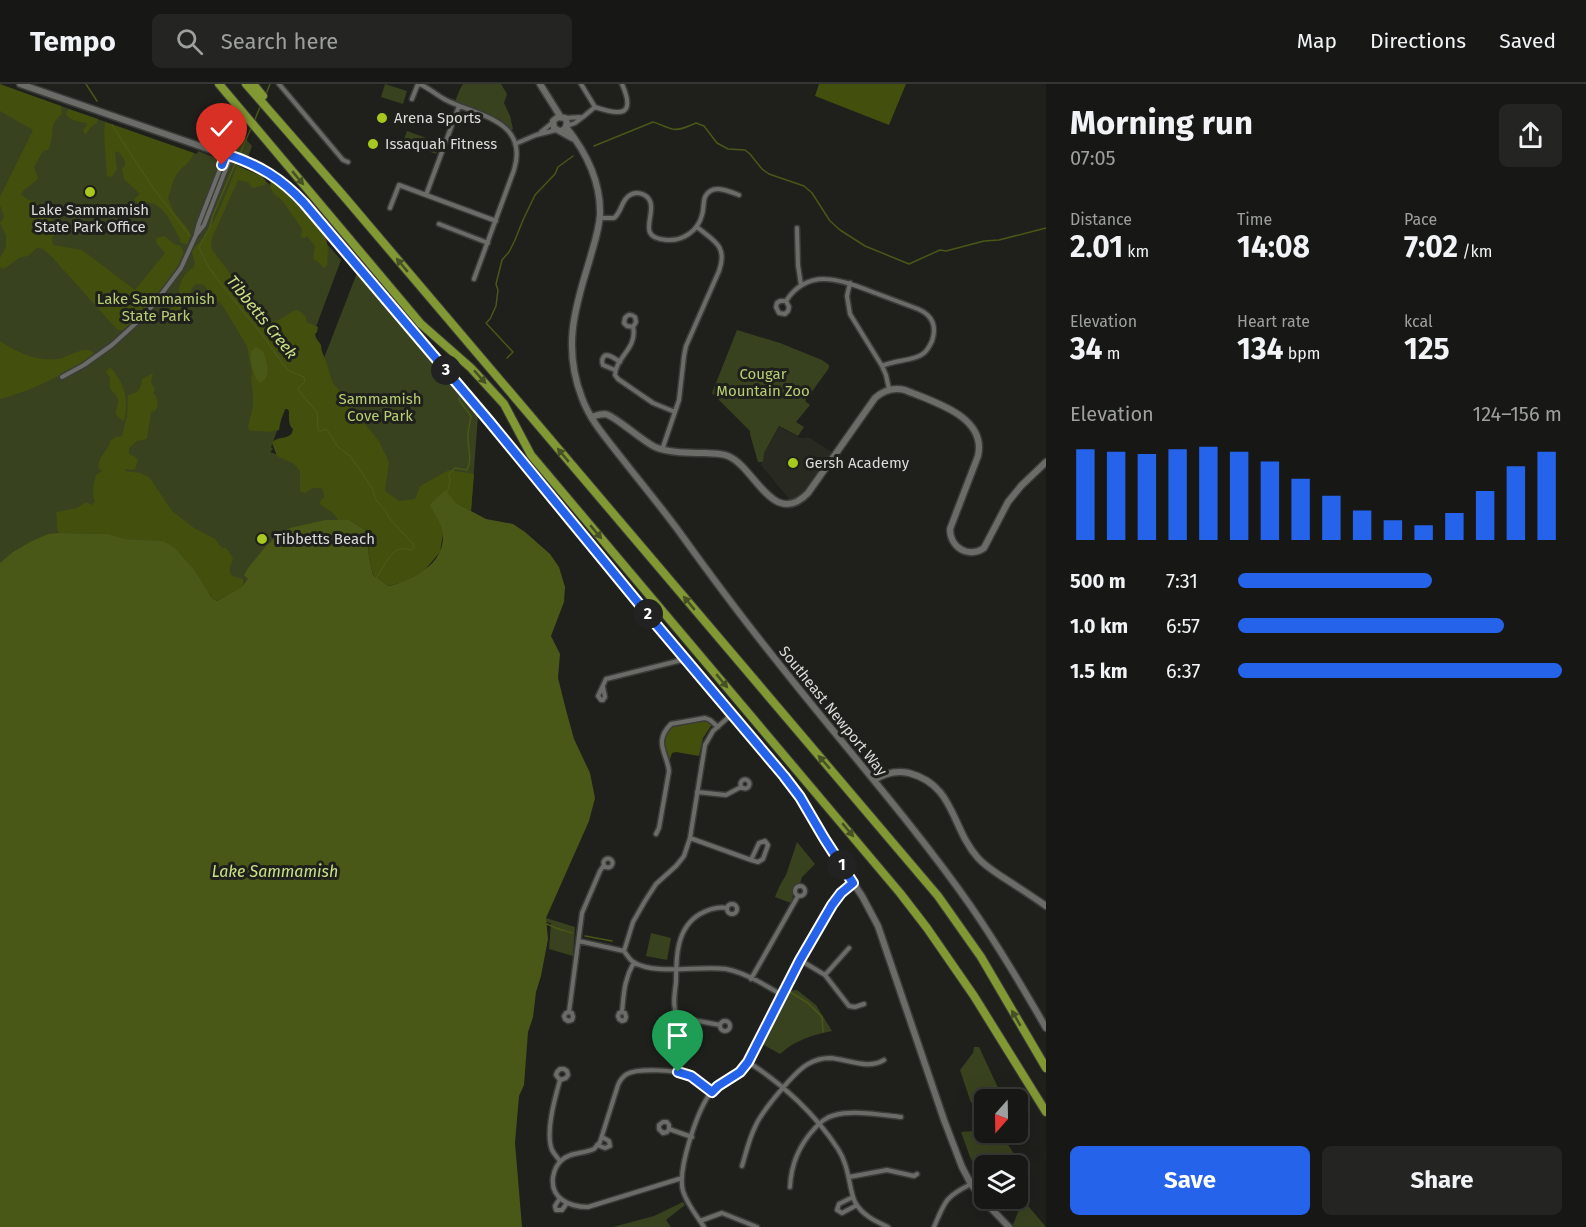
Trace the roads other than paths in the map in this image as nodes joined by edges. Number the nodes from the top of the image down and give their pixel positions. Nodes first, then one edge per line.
1 (20, 84) edge
2 (214, 84) edge
3 (219, 84) edge
4 (246, 84) edge
5 (254, 84) edge
6 (279, 84) edge
7 (419, 84) edge
8 (540, 84) edge
9 (581, 84) edge
10 (622, 84) edge
11 (412, 99) dead end
12 (264, 101) junction
13 (459, 106) junction
14 (595, 107) junction
15 (251, 122) junction
16 (560, 124) junction
17 (536, 135) junction
18 (515, 144) junction
19 (231, 156) junction
20 (348, 162) dead end
21 (426, 195) junction
22 (739, 195) dead end
23 (390, 208) dead end
24 (600, 218) junction
25 (496, 221) junction
26 (439, 225) dead end
27 (697, 227) junction
28 (798, 228) dead end
29 (488, 243) junction
30 (474, 279) dead end
31 (850, 283) junction
32 (801, 285) junction
33 (786, 301) dead end
34 (633, 327) dead end
35 (620, 362) junction
36 (882, 366) junction
37 (615, 370) junction
38 (62, 377) dead end
39 (889, 389) junction
40 (675, 412) junction
41 (591, 417) junction
42 (662, 450) junction
43 (1046, 462) edge
44 (686, 659) junction
45 (603, 687) dead end
46 (732, 714) junction
47 (718, 726) junction
48 (874, 780) junction
49 (741, 787) dead end
50 (697, 792) junction
51 (656, 834) dead end
52 (690, 838) junction
53 (751, 860) junction
54 (604, 865) dead end
55 (853, 883) junction
56 (798, 896) dead end
57 (1046, 906) edge
58 (727, 908) dead end
59 (579, 941) junction
60 (849, 948) dead end
61 (624, 951) junction
62 (800, 960) junction
63 (634, 962) junction
64 (676, 969) junction
65 (825, 975) junction
66 (752, 979) junction
67 (782, 994) junction
68 (864, 1004) dead end
69 (569, 1012) dead end
70 (622, 1012) dead end
71 (720, 1025) dead end
72 (1046, 1028) edge
73 (884, 1060) dead end
74 (748, 1062) junction
75 (1046, 1068) edge
76 (560, 1080) dead end
77 (783, 1089) junction
78 (712, 1092) junction
79 (1046, 1112) edge
80 (901, 1117) dead end
81 (820, 1123) junction
82 (669, 1129) dead end
83 (602, 1137) junction
84 (692, 1137) junction
85 (597, 1145) junction
86 (560, 1161) junction
87 (742, 1166) dead end
88 (917, 1174) dead end
89 (682, 1178) junction
90 (849, 1178) junction
91 (971, 1184) junction
92 (790, 1187) dead end
93 (853, 1197) junction
94 (563, 1201) junction
95 (857, 1205) junction
96 (700, 1221) junction
97 (704, 1227) edge
98 (757, 1227) edge
99 (888, 1227) edge
100 (934, 1227) edge
101 (1009, 1227) edge

1 - 19 street
2 - 15 highway
3 - 15 highway
4 - 12 highway
5 - 12 highway
6 - 20 street
7 - 11 street
7 - 13 street
8 - 16 street
9 - 14 street
10 - 14 street
75 -> 12 highway
13 - 18 street
13 - 21 street
14 - 16 street
15 -> 79 highway
16 - 17 street
16 - 17 street
16 - 24 street, Southeast Newport Way
17 - 18 street
18 - 25 street
19 - 38 street
19 - 44 street
21 - 23 street
21 - 25 street
22 - 27 street
24 - 27 street
24 - 41 street, Southeast Newport Way
25 - 29 street
26 - 29 street
27 - 40 street
28 - 32 street
29 - 30 street
31 - 32 street
31 - 36 street
31 - 36 street
32 - 33 street
34 - 35 street
35 - 37 street
35 - 37 street
36 - 39 street
37 - 40 street
39 - 42 street
39 - 43 street
40 - 42 street
41 - 42 street
41 - 48 street, Southeast Newport Way
44 - 45 street
44 - 46 street
46 - 47 street
46 - 55 street
47 - 50 street
47 - 51 street
48 - 57 street
48 - 72 street, Southeast Newport Way
49 - 50 street
50 - 52 street
52 - 53 street
52 - 61 street
53 - 53 street
54 - 59 street
55 - 62 street
55 - 91 street
56 - 66 street
58 - 64 street
59 - 61 street
59 - 69 street
60 - 65 street
61 - 63 street
62 - 65 street
62 - 67 street
63 - 64 street
63 - 70 street
64 - 66 street
64 - 71 street
65 - 68 street
66 - 67 street
67 - 74 street
73 - 77 street
74 - 77 street
74 - 78 street
76 - 86 street
77 - 81 street
77 - 87 street
78 - 83 street
78 - 84 street
80 - 81 street
81 - 90 street
81 - 92 street
82 - 84 street
83 - 85 street
83 - 85 street
84 - 89 street
85 - 86 street
86 - 94 street
88 - 90 street
89 - 94 street
89 - 96 street
90 - 93 street
91 - 100 street
91 - 101 street
93 - 95 street
93 - 95 street
94 - 94 street
95 - 99 street
96 - 97 street
96 - 98 street

